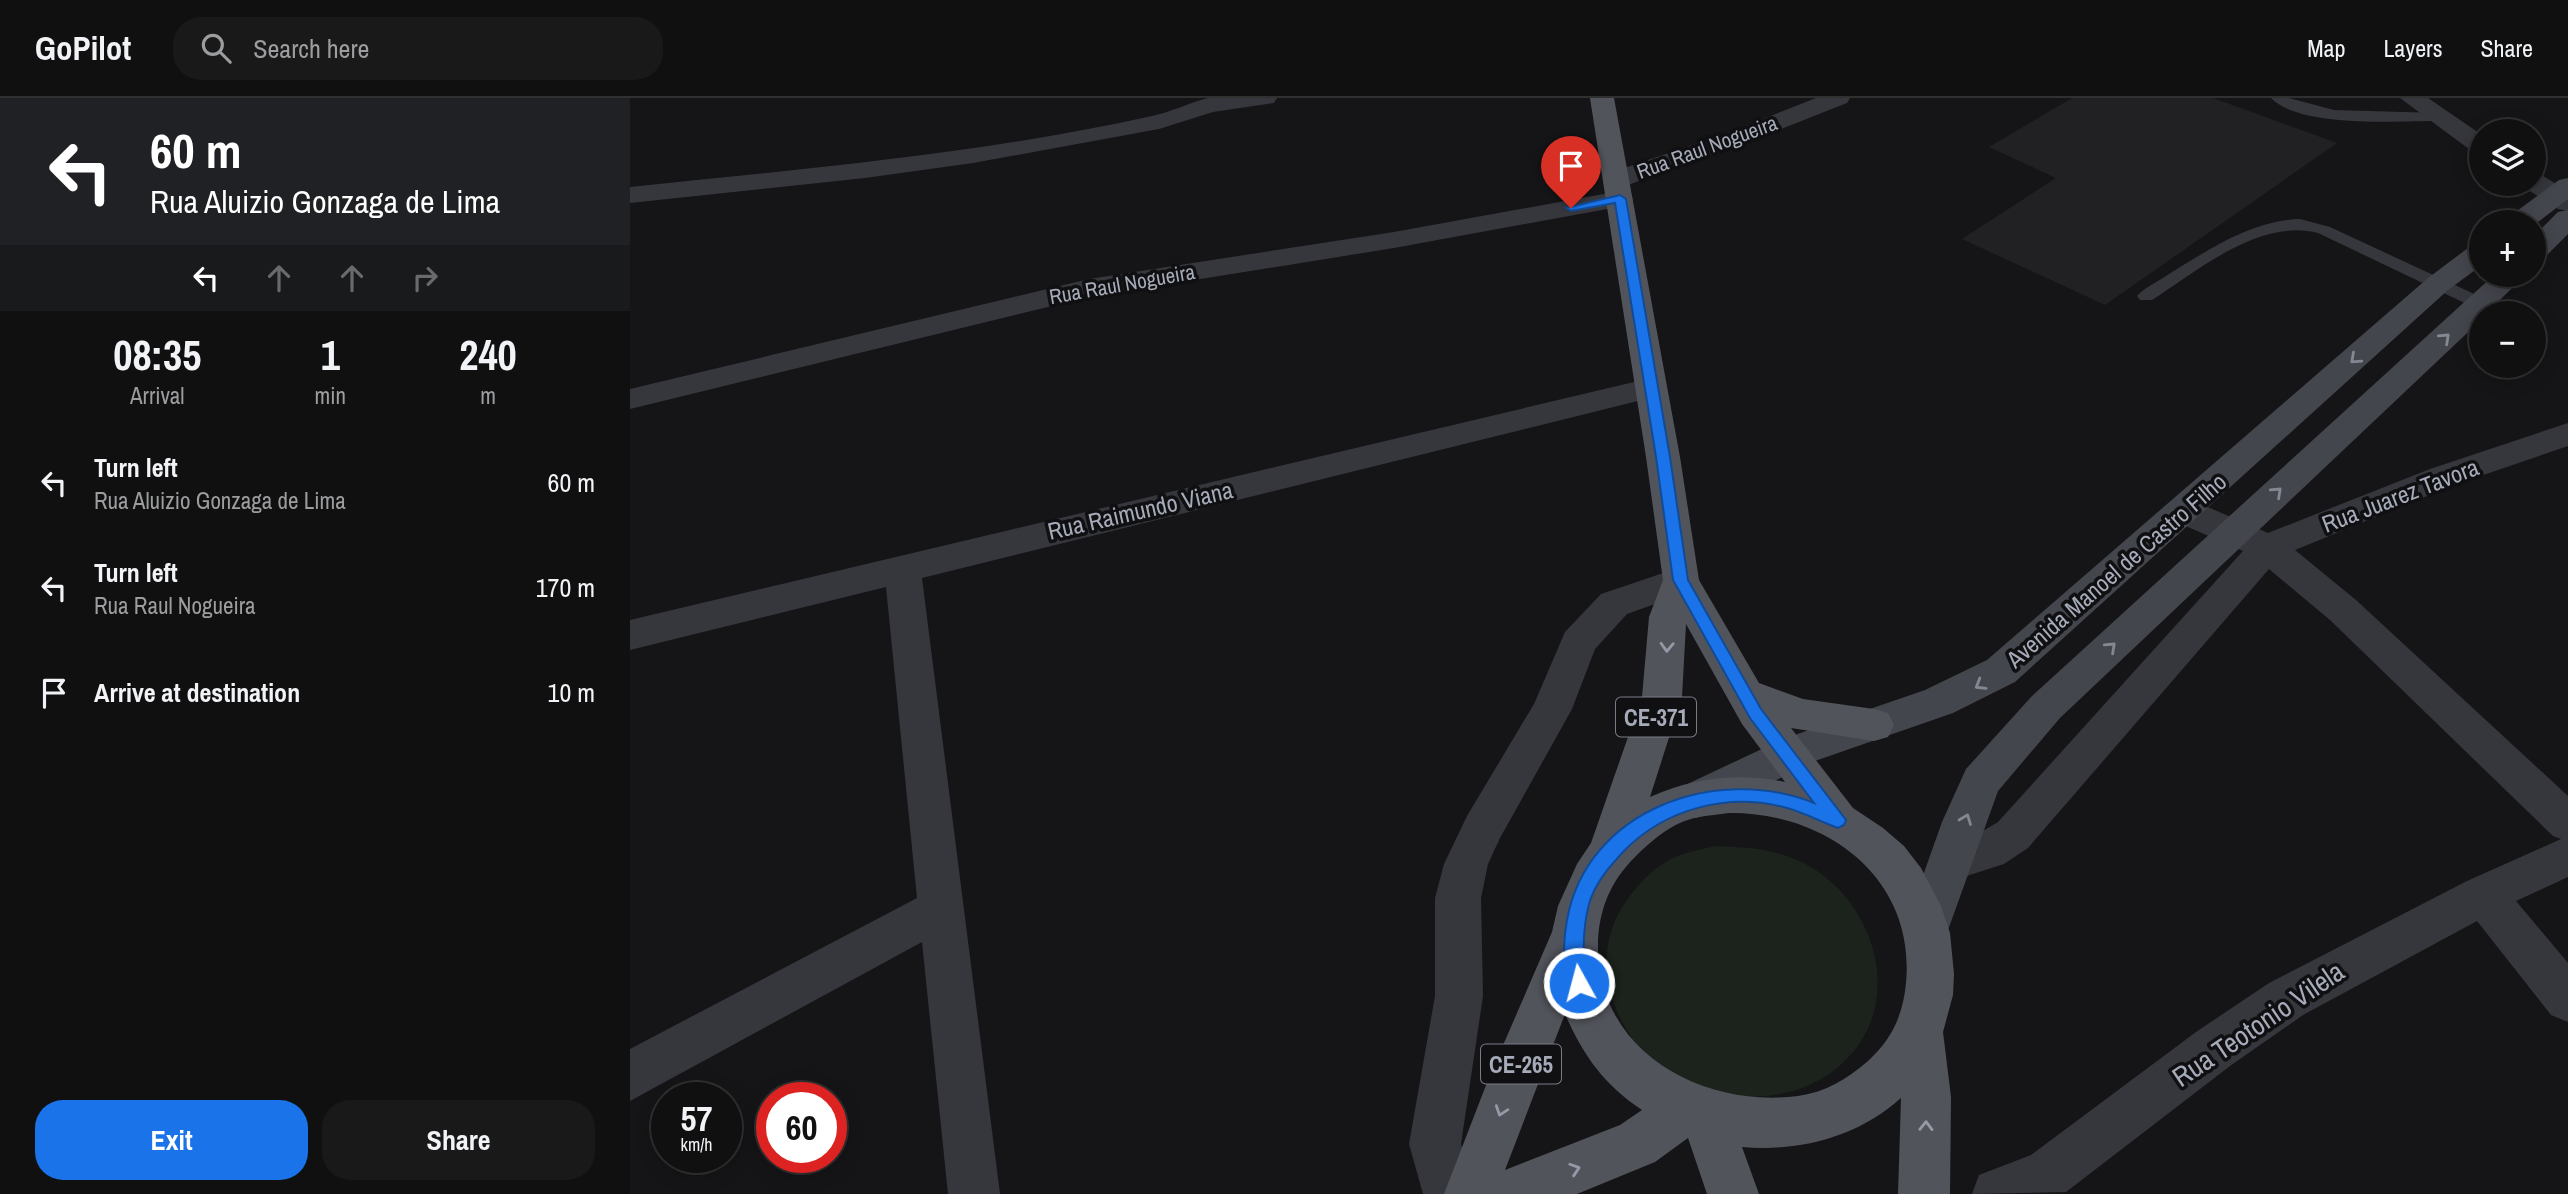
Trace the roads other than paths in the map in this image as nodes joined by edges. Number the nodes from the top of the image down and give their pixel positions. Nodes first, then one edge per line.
1 (1265, 98) edge
2 (1602, 98) edge
3 (1838, 98) edge
4 (2278, 98) edge
5 (2412, 98) edge
6 (2438, 117) junction
7 (2469, 137) edge
8 (1618, 190) junction
9 (630, 195) edge
10 (2558, 197) edge
11 (2538, 210) edge
12 (2546, 224) edge
13 (2469, 261) edge
14 (2438, 284) junction
15 (2499, 287) edge
16 (2146, 296) dead end
17 (2475, 301) edge
18 (2484, 301) edge
19 (2469, 316) edge
20 (1651, 388) junction
21 (630, 399) edge
22 (2568, 434) edge
23 (2184, 511) junction
24 (2250, 540) junction
25 (902, 567) junction
26 (1681, 580) junction
27 (630, 635) edge
28 (1745, 694) junction
29 (1874, 725) junction
30 (1786, 756) junction
31 (1695, 800) junction
32 (1838, 820) junction
33 (2568, 823) edge
34 (1611, 850) junction
35 (2568, 856) edge
36 (1951, 862) junction
37 (2483, 895) junction
38 (940, 909) junction
39 (1927, 929) junction
40 (1574, 934) junction
41 (2568, 999) edge
42 (1919, 1033) junction
43 (630, 1076) edge
44 (1695, 1110) junction
45 (974, 1194) edge
46 (1449, 1194) edge
47 (1470, 1194) edge
48 (1511, 1194) edge
49 (1733, 1194) edge
50 (1924, 1194) edge
51 (1998, 1194) edge

1 - 9 street
2 - 8 main road, CE-371
3 - 8 street, Rua Raul Nogueira
4 - 6 lane
5 - 6 street
6 - 7 street
8 - 20 main road, CE-371
8 - 21 street, Rua Raul Nogueira
10 - 11 main road
10 - 12 main road
13 - 14 main road, Avenida Manoel de Castro Filho
14 - 16 lane
14 - 17 lane
14 -> 23 main road, Avenida Manoel de Castro Filho
15 - 18 main road, Avenida Manoel de Castro Filho
24 -> 19 main road, Avenida Manoel de Castro Filho
20 - 25 street, Rua Raimundo Viana
20 - 26 main road, CE-371
22 - 24 street, Rua Juarez Tavora
23 - 24 street
23 -> 29 main road, Avenida Manoel de Castro Filho
24 - 33 street
24 - 36 street
36 -> 24 main road, Avenida Manoel de Castro Filho
25 - 27 street, Rua Raimundo Viana
25 - 38 street
26 - 28 main road, CE-371
26 -> 34 main road, CE-371
26 - 46 street
28 - 29 main road
28 - 30 main road, CE-371
29 - 30 main road, Avenida Manoel de Castro Filho
30 - 31 main road, Avenida Manoel de Castro Filho
30 - 32 main road, CE-371
31 - 32 main road
31 - 34 main road
32 - 39 main road
34 - 40 main road
35 - 37 street, Rua Teotonio Vilela
36 - 39 main road, Avenida Manoel de Castro Filho
37 - 41 street
37 - 51 street, Rua Teotonio Vilela
38 - 43 street
38 - 45 street
39 - 42 main road
40 - 44 main road
40 -> 47 main road, CE-265
42 - 44 main road
50 -> 42 main road
48 -> 44 main road
44 - 49 main road

